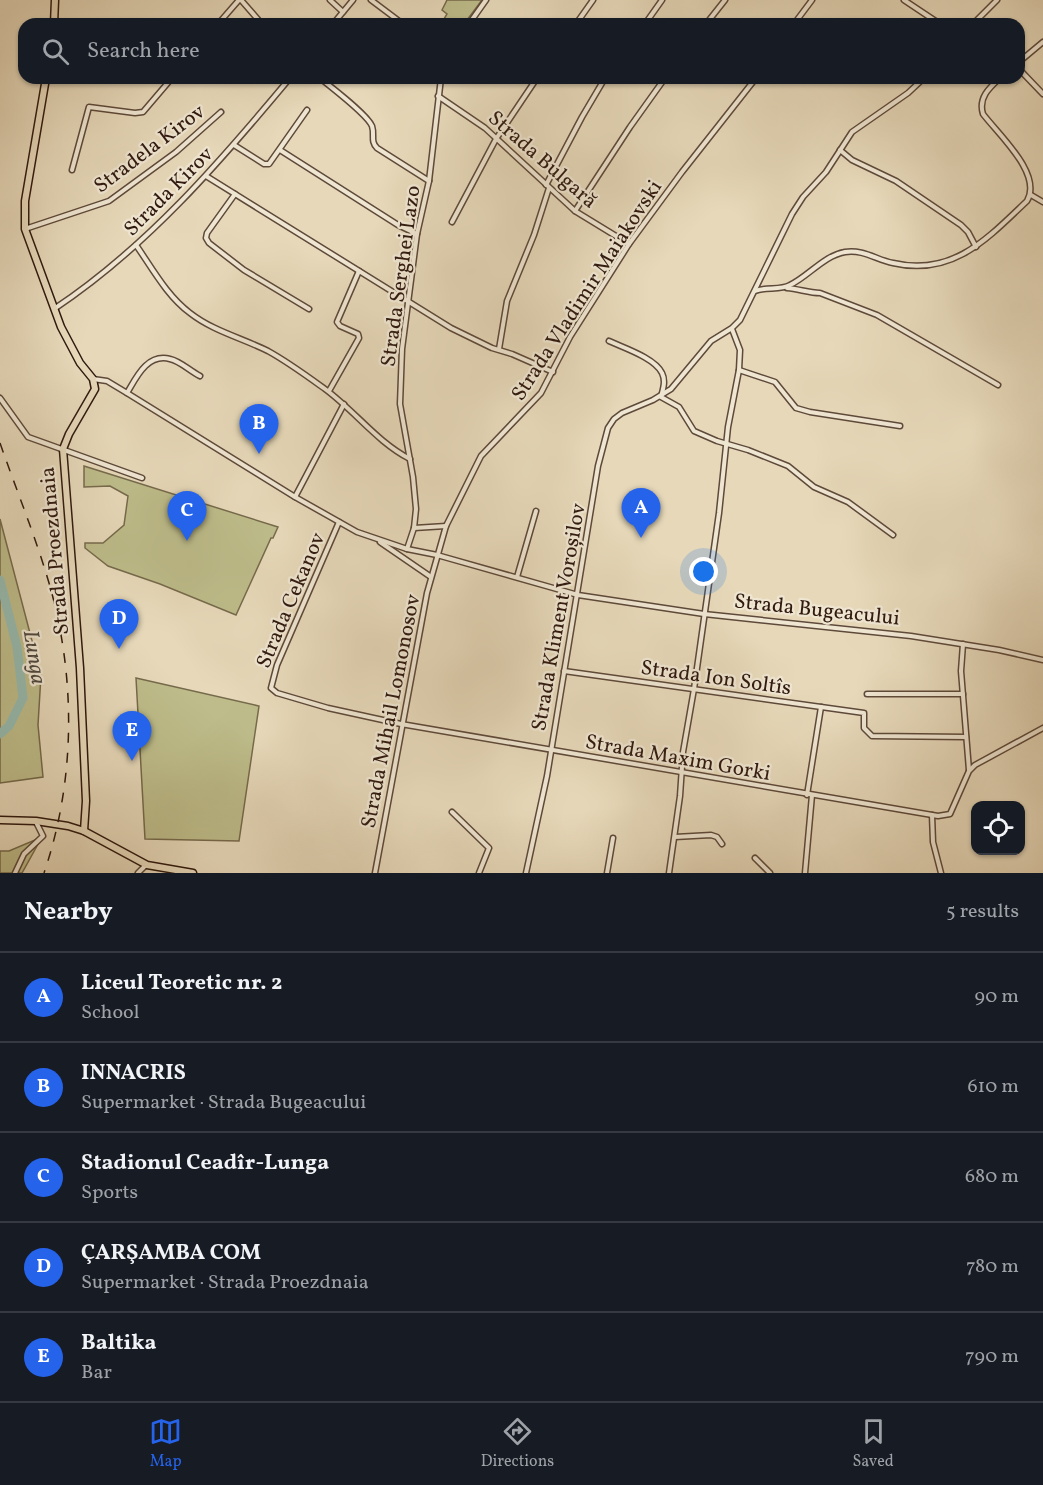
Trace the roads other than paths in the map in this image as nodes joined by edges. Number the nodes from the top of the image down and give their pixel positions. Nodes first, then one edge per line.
1 (56, 0) edge
2 (240, 0) edge
3 (330, 0) edge
4 (353, 0) edge
5 (371, 0) edge
6 (486, 0) edge
7 (593, 0) edge
8 (662, 0) edge
9 (724, 0) edge
10 (812, 0) edge
11 (904, 0) edge
12 (997, 0) edge
13 (343, 12) junction
14 (54, 18) edge
15 (224, 18) edge
16 (256, 18) edge
17 (338, 18) edge
18 (395, 18) edge
19 (473, 18) edge
20 (580, 18) edge
21 (649, 18) edge
22 (710, 18) edge
23 (798, 18) edge
24 (931, 18) edge
25 (979, 18) edge
26 (1043, 42) edge
27 (1025, 57) edge
28 (1025, 75) edge
29 (45, 84) edge
30 (167, 84) edge
31 (285, 84) edge
32 (327, 84) edge
33 (440, 84) edge
34 (533, 84) edge
35 (601, 84) edge
36 (662, 84) edge
37 (751, 84) edge
38 (918, 84) edge
39 (995, 84) edge
40 (1043, 94) edge
41 (438, 96) junction
42 (307, 110) dead end
43 (221, 112) dead end
44 (496, 139) junction
45 (234, 145) junction
46 (280, 150) junction
47 (840, 150) junction
48 (72, 170) dead end
49 (206, 176) junction
50 (429, 181) junction
51 (547, 186) junction
52 (235, 194) junction
53 (1031, 195) junction
54 (1043, 202) edge
55 (574, 211) junction
56 (452, 222) dead end
57 (25, 229) junction
58 (417, 234) junction
59 (628, 244) junction
60 (136, 245) junction
61 (976, 248) junction
62 (359, 271) junction
63 (780, 288) junction
64 (754, 292) junction
65 (408, 300) junction
66 (309, 309) dead end
67 (54, 310) junction
68 (732, 328) junction
69 (609, 341) dead end
70 (499, 349) junction
71 (739, 370) junction
72 (553, 372) junction
73 (200, 376) dead end
74 (93, 379) junction
75 (998, 385) dead end
76 (328, 391) junction
77 (127, 393) junction
78 (661, 397) junction
79 (0, 398) edge
80 (344, 404) junction
81 (900, 426) dead end
82 (727, 444) junction
83 (63, 449) junction
84 (410, 459) junction
85 (142, 478) dead end
86 (295, 497) junction
87 (536, 511) dead end
88 (339, 522) junction
89 (446, 526) junction
90 (414, 528) junction
91 (893, 535) dead end
92 (377, 540) junction
93 (407, 549) junction
94 (437, 555) junction
95 (431, 577) junction
96 (517, 577) junction
97 (578, 595) junction
98 (704, 614) junction
99 (963, 644) junction
100 (1043, 660) edge
101 (564, 671) junction
102 (694, 689) junction
103 (272, 691) joint
104 (867, 694) dead end
105 (963, 694) junction
106 (821, 707) junction
107 (401, 724) junction
108 (1043, 728) edge
109 (966, 737) junction
110 (551, 751) junction
111 (969, 771) junction
112 (682, 773) junction
113 (810, 795) junction
114 (452, 812) dead end
115 (932, 815) junction
116 (0, 820) edge
117 (36, 821) junction
118 (84, 831) junction
119 (675, 837) junction
120 (613, 838) dead end
121 (722, 844) dead end
122 (755, 858) dead end
123 (147, 865) junction
124 (163, 870) edge
125 (15, 873) edge
126 (138, 873) edge
127 (193, 873) edge
128 (375, 873) edge
129 (479, 873) edge
130 (526, 873) edge
131 (607, 873) edge
132 (669, 873) edge
133 (771, 873) edge
134 (805, 873) edge
135 (941, 873) edge

1 - 14 main road
2 - 15 street
2 - 16 street
3 - 13 street
4 - 13 street
5 - 18 street
6 - 19 street
7 - 20 street
8 - 21 street
9 - 22 street
10 - 23 street
11 - 24 street
12 - 25 street
13 - 17 street
26 - 27 street
28 - 40 street
29 - 57 main road
30 - 48 street
31 - 45 street, Strada Kirov
32 - 50 street
33 - 41 street, Strada Serghei Lazo
34 - 44 street
35 - 51 street
36 - 55 street
37 - 59 street, Strada Vladimir Maiakovski
38 - 47 street, Strada Kliment Voroșilov
39 - 53 street
41 - 44 street, Strada Bulgară
41 - 50 street, Strada Serghei Lazo
42 - 46 street
43 - 57 street, Stradela Kirov
44 - 51 street, Strada Bulgară
44 - 56 street
45 - 46 street
45 - 49 street, Strada Kirov
46 - 58 street
47 - 61 street
47 - 64 street, Strada Kliment Voroșilov
49 - 52 street
49 - 60 street, Strada Kirov
50 - 58 street, Strada Serghei Lazo
51 - 55 street, Strada Bulgară
51 - 70 street
52 - 62 street
52 - 66 street
53 - 54 street
53 - 61 street
55 - 59 street, Strada Bulgară
57 - 67 main road
58 - 65 street, Strada Serghei Lazo
59 - 72 street, Strada Vladimir Maiakovski
60 - 67 street, Strada Kirov
60 - 76 street
61 - 63 street
62 - 65 street
62 - 76 street
63 - 64 street
63 - 75 street
64 - 68 street, Strada Kliment Voroșilov
65 - 70 street
65 - 84 street, Strada Serghei Lazo
67 - 74 main road
68 - 71 street
68 - 78 street, Strada Kliment Voroșilov
69 - 78 street
70 - 72 street
71 - 81 street
71 - 82 street
72 - 89 street, Strada Vladimir Maiakovski
73 - 77 street
74 - 77 street, Strada Bugeacului
74 - 83 main road, Strada Proezdnaia
76 - 80 street
77 - 86 street, Strada Bugeacului
78 - 82 street
78 - 97 street, Strada Kliment Voroșilov
79 - 83 street, Strada Proezdnaia
80 - 84 street
80 - 86 street
82 - 91 street
82 - 98 street
83 - 85 street
83 - 118 main road, Strada Proezdnaia
84 - 90 street, Strada Serghei Lazo
86 - 88 street, Strada Bugeacului
87 - 96 street
88 - 92 street, Strada Bugeacului
88 - 103 street, Strada Cekanov
89 - 90 street
89 - 94 street, Strada Vladimir Maiakovski
90 - 93 street, Strada Serghei Lazo
92 - 93 street, Strada Bugeacului
92 - 95 street, Strada Bugeacului
93 - 94 street, Strada Bugeacului
94 - 95 street, Strada Mihail Lomonosov
94 - 96 street, Strada Bugeacului
95 - 107 street, Strada Mihail Lomonosov
96 - 97 street, Strada Bugeacului
97 - 98 street, Strada Bugeacului
97 - 101 street, Strada Kliment Voroșilov
98 - 99 street, Strada Bugeacului
98 - 102 street
99 - 100 street, Strada Bugeacului
99 - 105 street
101 - 102 street, Strada Ion Soltîs
101 - 110 street, Strada Kliment Voroșilov
102 - 106 street, Strada Ion Soltîs
102 - 112 street
103 - 107 street, Strada Maxim Gorki
104 - 105 street
105 - 109 street
106 - 109 street, Strada Ion Soltîs
106 - 113 street
107 - 110 street, Strada Maxim Gorki
107 - 128 street, Strada Mihail Lomonosov
108 - 111 street
109 - 111 street
110 - 112 street, Strada Maxim Gorki
110 - 130 street, Strada Kliment Voroșilov
111 - 115 street
112 - 113 street, Strada Maxim Gorki
112 - 119 street
113 - 115 street, Strada Maxim Gorki
113 - 134 street
114 - 129 street
115 - 135 street
116 - 117 main road
117 - 118 main road
117 - 125 street
118 - 123 main road
119 - 121 street
119 - 132 street
120 - 131 street
122 - 133 street
123 - 124 main road
123 - 126 street
124 - 127 main road

